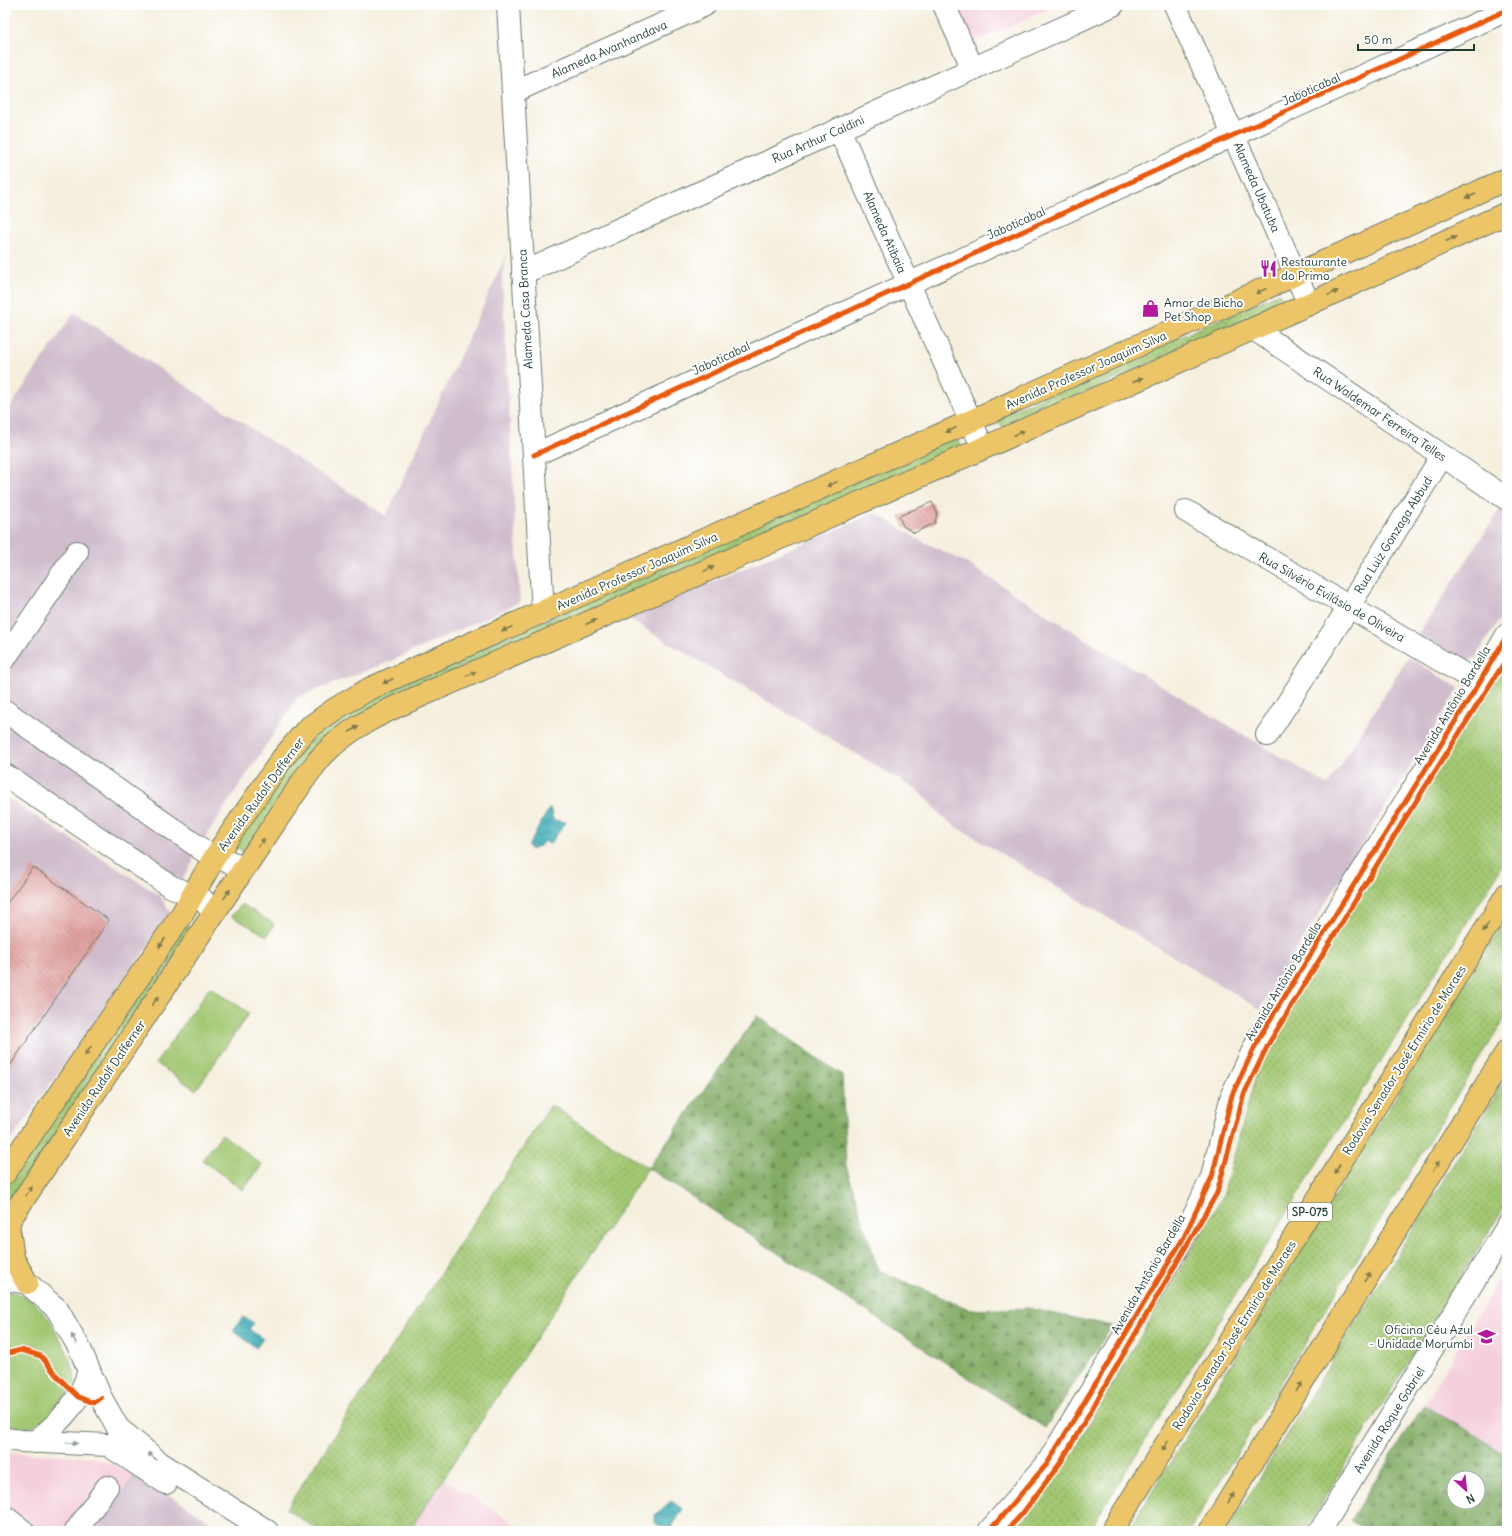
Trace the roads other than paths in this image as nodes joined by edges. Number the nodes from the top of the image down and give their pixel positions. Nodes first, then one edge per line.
1 (508, 5) edge
2 (705, 5) edge
3 (944, 5) edge
4 (1113, 5) edge
5 (1175, 5) edge
6 (1507, 10) edge
7 (973, 68) junction
8 (513, 92) junction
9 (839, 130) junction
10 (1234, 135) junction
11 (1507, 179) edge
12 (1507, 213) edge
13 (523, 273) junction
14 (1296, 275) junction
15 (908, 283) junction
16 (1309, 304) junction
17 (1254, 329) junction
18 (971, 421) junction
19 (983, 448) junction
20 (534, 455) junction
21 (1442, 456) junction
22 (1507, 499) edge
23 (1186, 511) dead end
24 (77, 552) dead end
25 (1349, 607) junction
26 (543, 613) junction
27 (1507, 635) edge
28 (5, 658) edge
29 (1479, 683) junction
30 (5, 711) edge
31 (307, 730) joint
32 (1267, 735) dead end
33 (5, 775) edge
34 (214, 858) junction
35 (239, 875) junction
36 (1507, 894) edge
37 (189, 903) junction
38 (209, 920) junction
39 (1507, 1051) edge
40 (5, 1173) edge
41 (6, 1225) edge
42 (1507, 1226) edge
43 (5, 1279) edge
44 (27, 1283) junction
45 (89, 1370) junction
46 (5, 1439) edge
47 (35, 1442) junction
48 (107, 1487) dead end
49 (5, 1517) edge
50 (24, 1531) edge
51 (76, 1531) edge
52 (242, 1531) edge
53 (267, 1531) edge
54 (989, 1531) edge
55 (1112, 1531) edge
56 (1210, 1531) edge
57 (1320, 1531) edge

1 - 8 street, Alameda Casa Branca
2 - 8 street, Alameda Avanhandava
3 - 7 street
4 - 7 street, Rua Arthur Caldini
5 - 10 street, Alameda Ubatuba
6 - 10 street, Jaboticabal
7 - 9 street, Rua Arthur Caldini
8 - 13 street, Alameda Casa Branca
9 - 13 street, Rua Arthur Caldini
9 - 15 street, Alameda Atibaia
10 - 14 street, Alameda Ubatuba
10 - 15 street, Jaboticabal
11 -> 14 main road, Avenida Professor Joaquim Silva
16 -> 12 main road
13 - 20 street, Alameda Casa Branca
14 - 16 street, Alameda Ubatuba
14 -> 18 main road, Avenida Professor Joaquim Silva
15 - 18 street, Alameda Atibaia
15 - 20 street, Jaboticabal
16 - 17 main road
19 -> 17 main road
17 - 21 street, Rua Waldemar Ferreira Telles
18 - 19 street
18 -> 26 main road, Avenida Professor Joaquim Silva
35 -> 19 main road, Avenida Rudolf Dafferner
20 - 26 street, Alameda Casa Branca
21 - 22 street, Rua Waldemar Ferreira Telles
21 - 25 street, Rua Luiz Gonzaga Abbud
23 - 25 street, Rua Silvério Evilásio de Oliveira
24 - 28 street
25 - 29 street, Rua Silvério Evilásio de Oliveira
25 - 32 street, Rua Luiz Gonzaga Abbud
26 -> 31 main road, Avenida Professor Joaquim Silva
27 - 29 street, Avenida Antônio Bardella
29 - 54 street, Avenida Antônio Bardella
30 - 34 street
31 - 34 main road, Avenida Rudolf Dafferner
33 - 37 street
34 - 35 street, Avenida Rudolf Dafferner
34 - 37 main road, Avenida Rudolf Dafferner
38 -> 35 main road, Avenida Rudolf Dafferner
36 -> 55 main road, Rodovia Senador José Ermírio de Moraes / SP-075
37 - 38 street
37 -> 40 main road, Avenida Rudolf Dafferner
41 -> 38 main road, Avenida Rudolf Dafferner
56 -> 39 main road
41 - 44 main road
42 - 57 street, Avenida Roque Gabriel
43 - 44 street
45 -> 44 street
45 - 47 street
53 -> 45 street
46 - 47 street
47 -> 52 street
48 - 51 street
49 - 50 street

